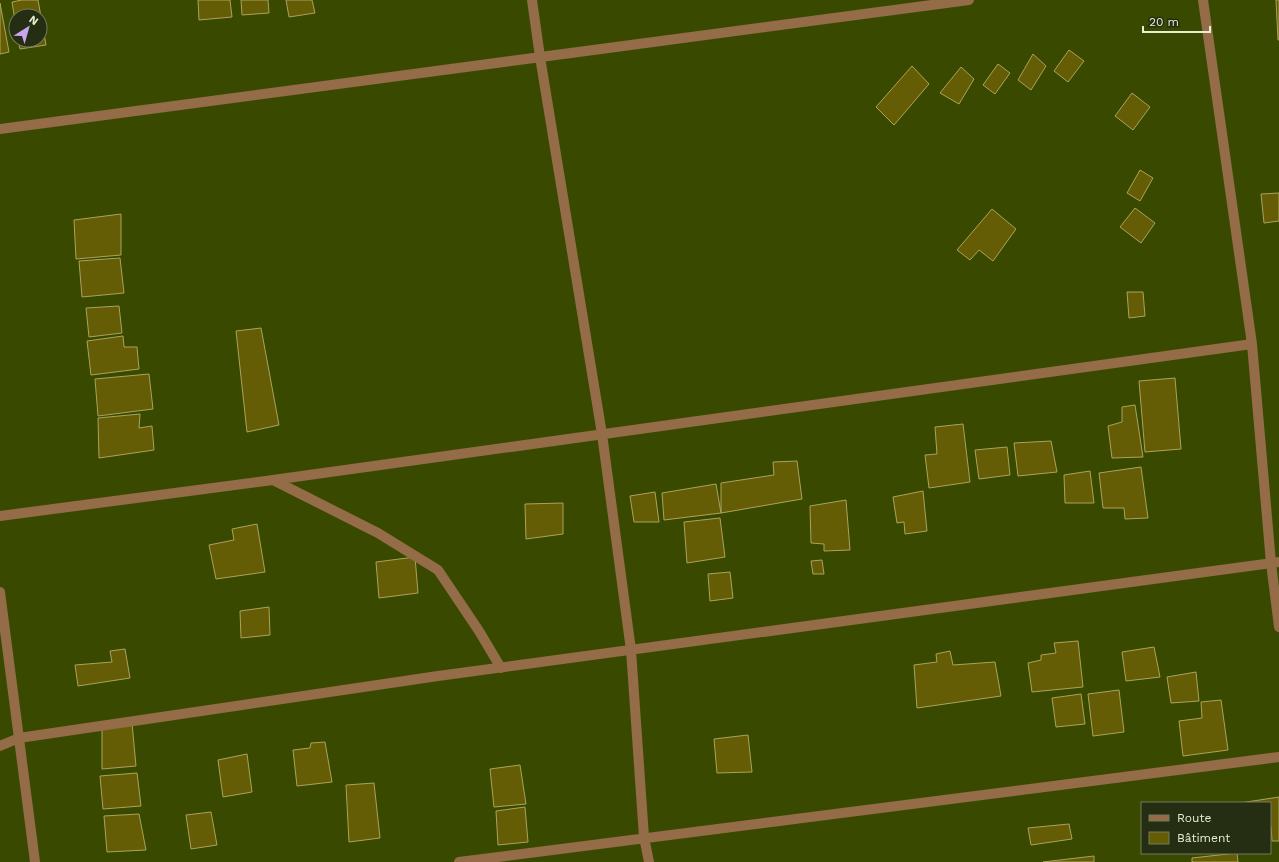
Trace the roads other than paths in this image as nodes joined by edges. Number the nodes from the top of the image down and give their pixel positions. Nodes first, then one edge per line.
1 (532, 0) edge
2 (969, 0) edge
3 (1203, 0) edge
4 (540, 57) junction
5 (0, 129) edge
6 (1252, 344) junction
7 (602, 434) junction
8 (273, 480) junction
9 (0, 516) edge
10 (1275, 563) edge
11 (0, 592) edge
12 (1279, 626) edge
13 (631, 650) junction
14 (501, 668) junction
15 (19, 738) junction
16 (0, 746) edge
17 (1279, 757) edge
18 (644, 837) junction
19 (35, 862) edge
20 (459, 862) edge
21 (649, 862) edge

1 - 4 street
2 - 4 street
3 - 6 street
4 - 5 street
4 - 7 street
6 - 7 street
6 - 10 street
7 - 8 street
7 - 13 street
8 - 9 street
8 - 14 street
10 - 12 street
10 - 13 street
11 - 15 street
13 - 14 street
13 - 18 street
14 - 15 street
15 - 16 street
15 - 19 street
17 - 18 street
18 - 20 street
18 - 21 street

